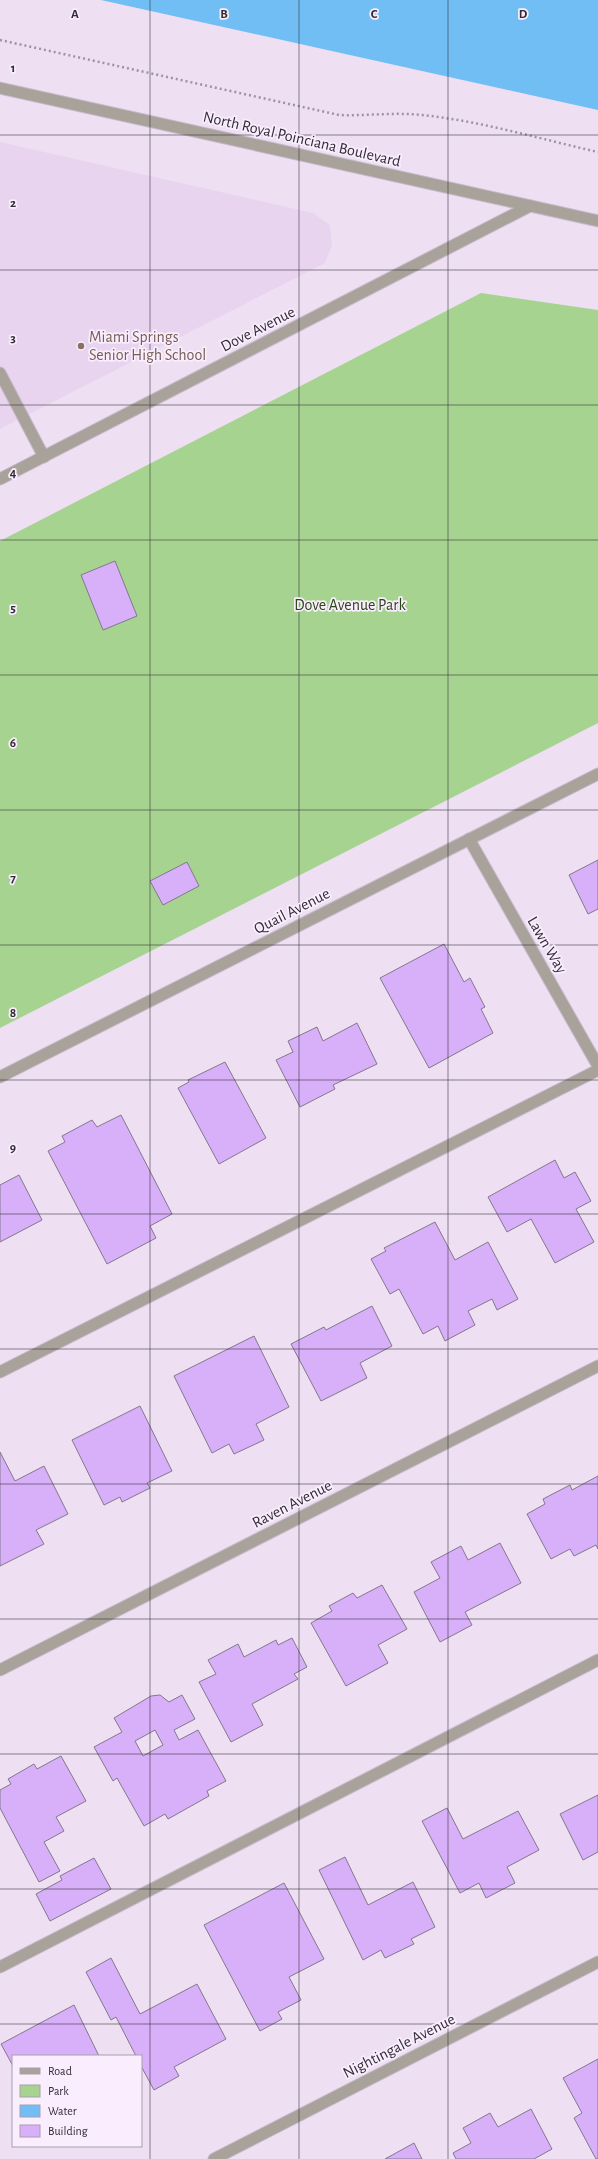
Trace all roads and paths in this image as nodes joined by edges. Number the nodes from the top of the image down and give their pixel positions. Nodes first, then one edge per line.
1 (0, 40) edge
2 (0, 88) edge
3 (598, 152) edge
4 (530, 206) junction
5 (598, 220) edge
6 (0, 373) edge
7 (44, 457) junction
8 (0, 479) edge
9 (598, 774) edge
10 (468, 839) junction
11 (598, 1066) edge
12 (598, 1070) edge
13 (0, 1077) edge
14 (598, 1366) edge
15 (0, 1372) edge
16 (598, 1660) edge
17 (0, 1670) edge
18 (598, 1962) edge
19 (0, 1967) edge
20 (214, 2159) edge

1 - 3 path
2 - 4 street, North Royal Poinciana Boulevard
4 - 5 street, North Royal Poinciana Boulevard
4 - 7 street, Dove Avenue
6 - 7 street
7 - 8 street, Dove Avenue
9 - 10 street, Quail Avenue
10 - 11 street, Lawn Way
10 - 13 street, Quail Avenue
12 - 15 street
14 - 17 street, Raven Avenue
16 - 19 street
18 - 20 street, Nightingale Avenue

